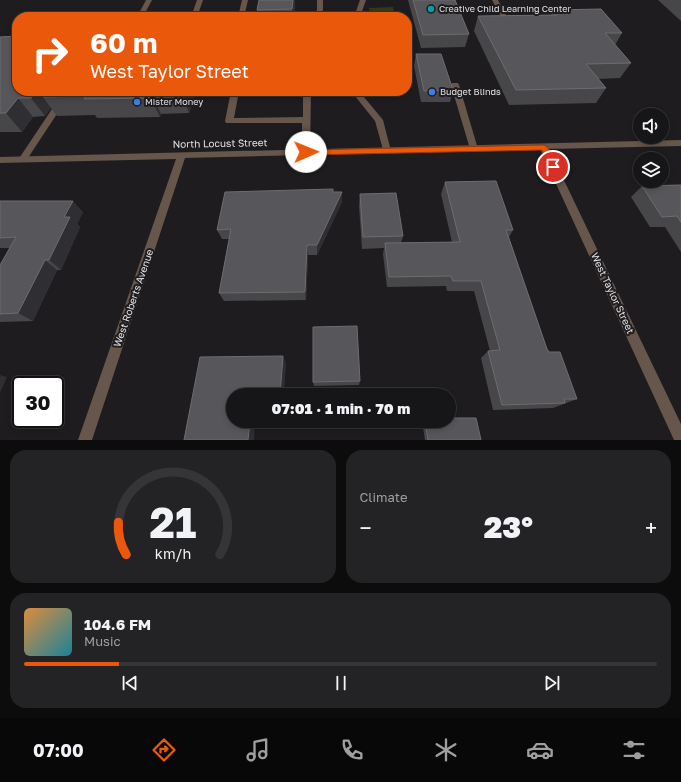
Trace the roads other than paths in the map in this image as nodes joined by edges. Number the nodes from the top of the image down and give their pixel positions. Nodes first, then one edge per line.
1 (149, 0) edge
2 (200, 0) edge
3 (245, 0) edge
4 (320, 0) edge
5 (363, 0) edge
6 (495, 0) edge
7 (143, 12) edge
8 (196, 12) edge
9 (242, 12) edge
10 (319, 12) edge
11 (358, 12) edge
12 (507, 23) edge
13 (455, 85) dead end
14 (65, 96) edge
15 (234, 96) edge
16 (307, 96) edge
17 (359, 96) edge
18 (306, 120) junction
19 (681, 143) edge
20 (544, 148) junction
21 (474, 149) junction
22 (387, 151) junction
23 (306, 152) junction
24 (182, 155) junction
25 (23, 159) junction
26 (0, 160) edge
27 (681, 439) edge
28 (85, 440) edge

1 - 7 street
2 - 8 street
3 - 9 street
4 - 10 street
5 - 11 street
6 - 12 street
13 - 21 street
14 - 25 street
15 - 18 street
16 - 18 street
17 - 22 street
18 - 23 street
19 - 20 street, North Locust Street
20 - 21 street, North Locust Street
20 - 27 street, West Taylor Street
21 - 22 street, North Locust Street
22 - 23 street, North Locust Street
23 - 24 street, North Locust Street
24 - 25 street, North Locust Street
24 - 28 street, West Roberts Avenue
25 - 26 street, North Locust Street

